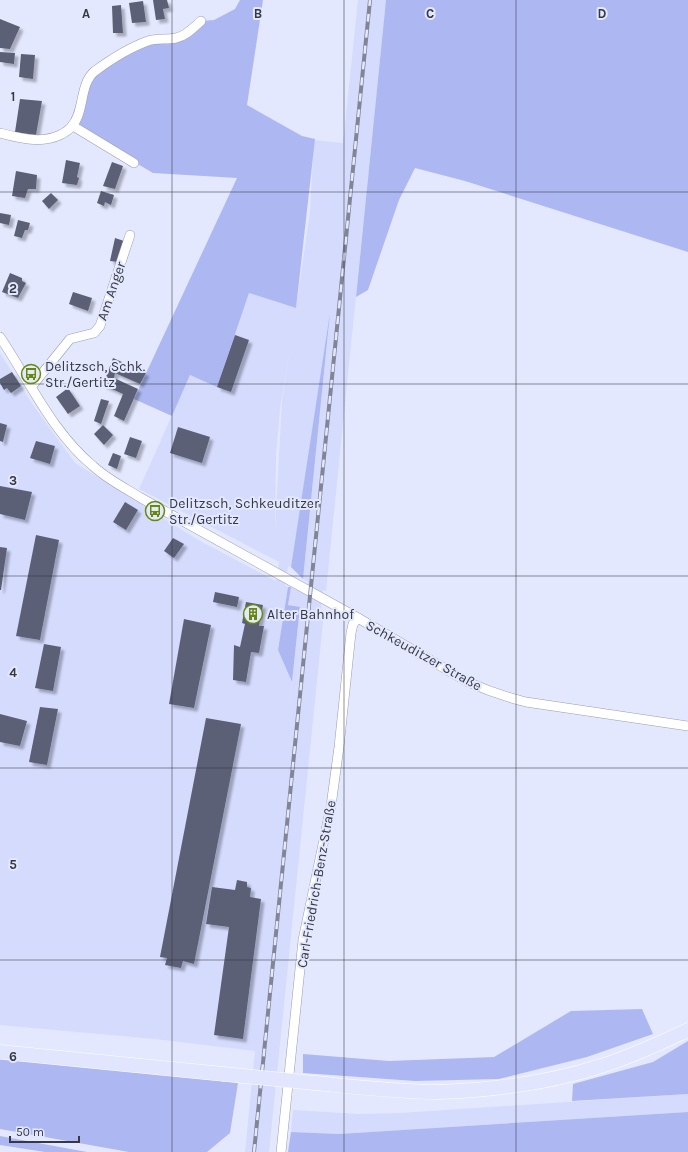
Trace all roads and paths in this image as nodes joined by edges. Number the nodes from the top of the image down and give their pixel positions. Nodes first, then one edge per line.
1 (201, 21) dead end
2 (73, 126) junction
3 (0, 133) edge
4 (134, 163) dead end
5 (130, 235) dead end
6 (0, 337) edge
7 (32, 386) junction
8 (358, 618) junction
9 (688, 726) edge
10 (688, 1030) edge
11 (0, 1052) edge
12 (281, 1152) edge

1 - 2 street
2 - 3 street
2 - 4 street
5 - 7 street, Am Anger
6 - 7 street, Schkeuditzer Straße
7 - 8 street, Schkeuditzer Straße
8 - 9 street, Schkeuditzer Straße
8 - 12 street, Carl-Friedrich-Benz-Straße
10 - 11 main road, bridge

